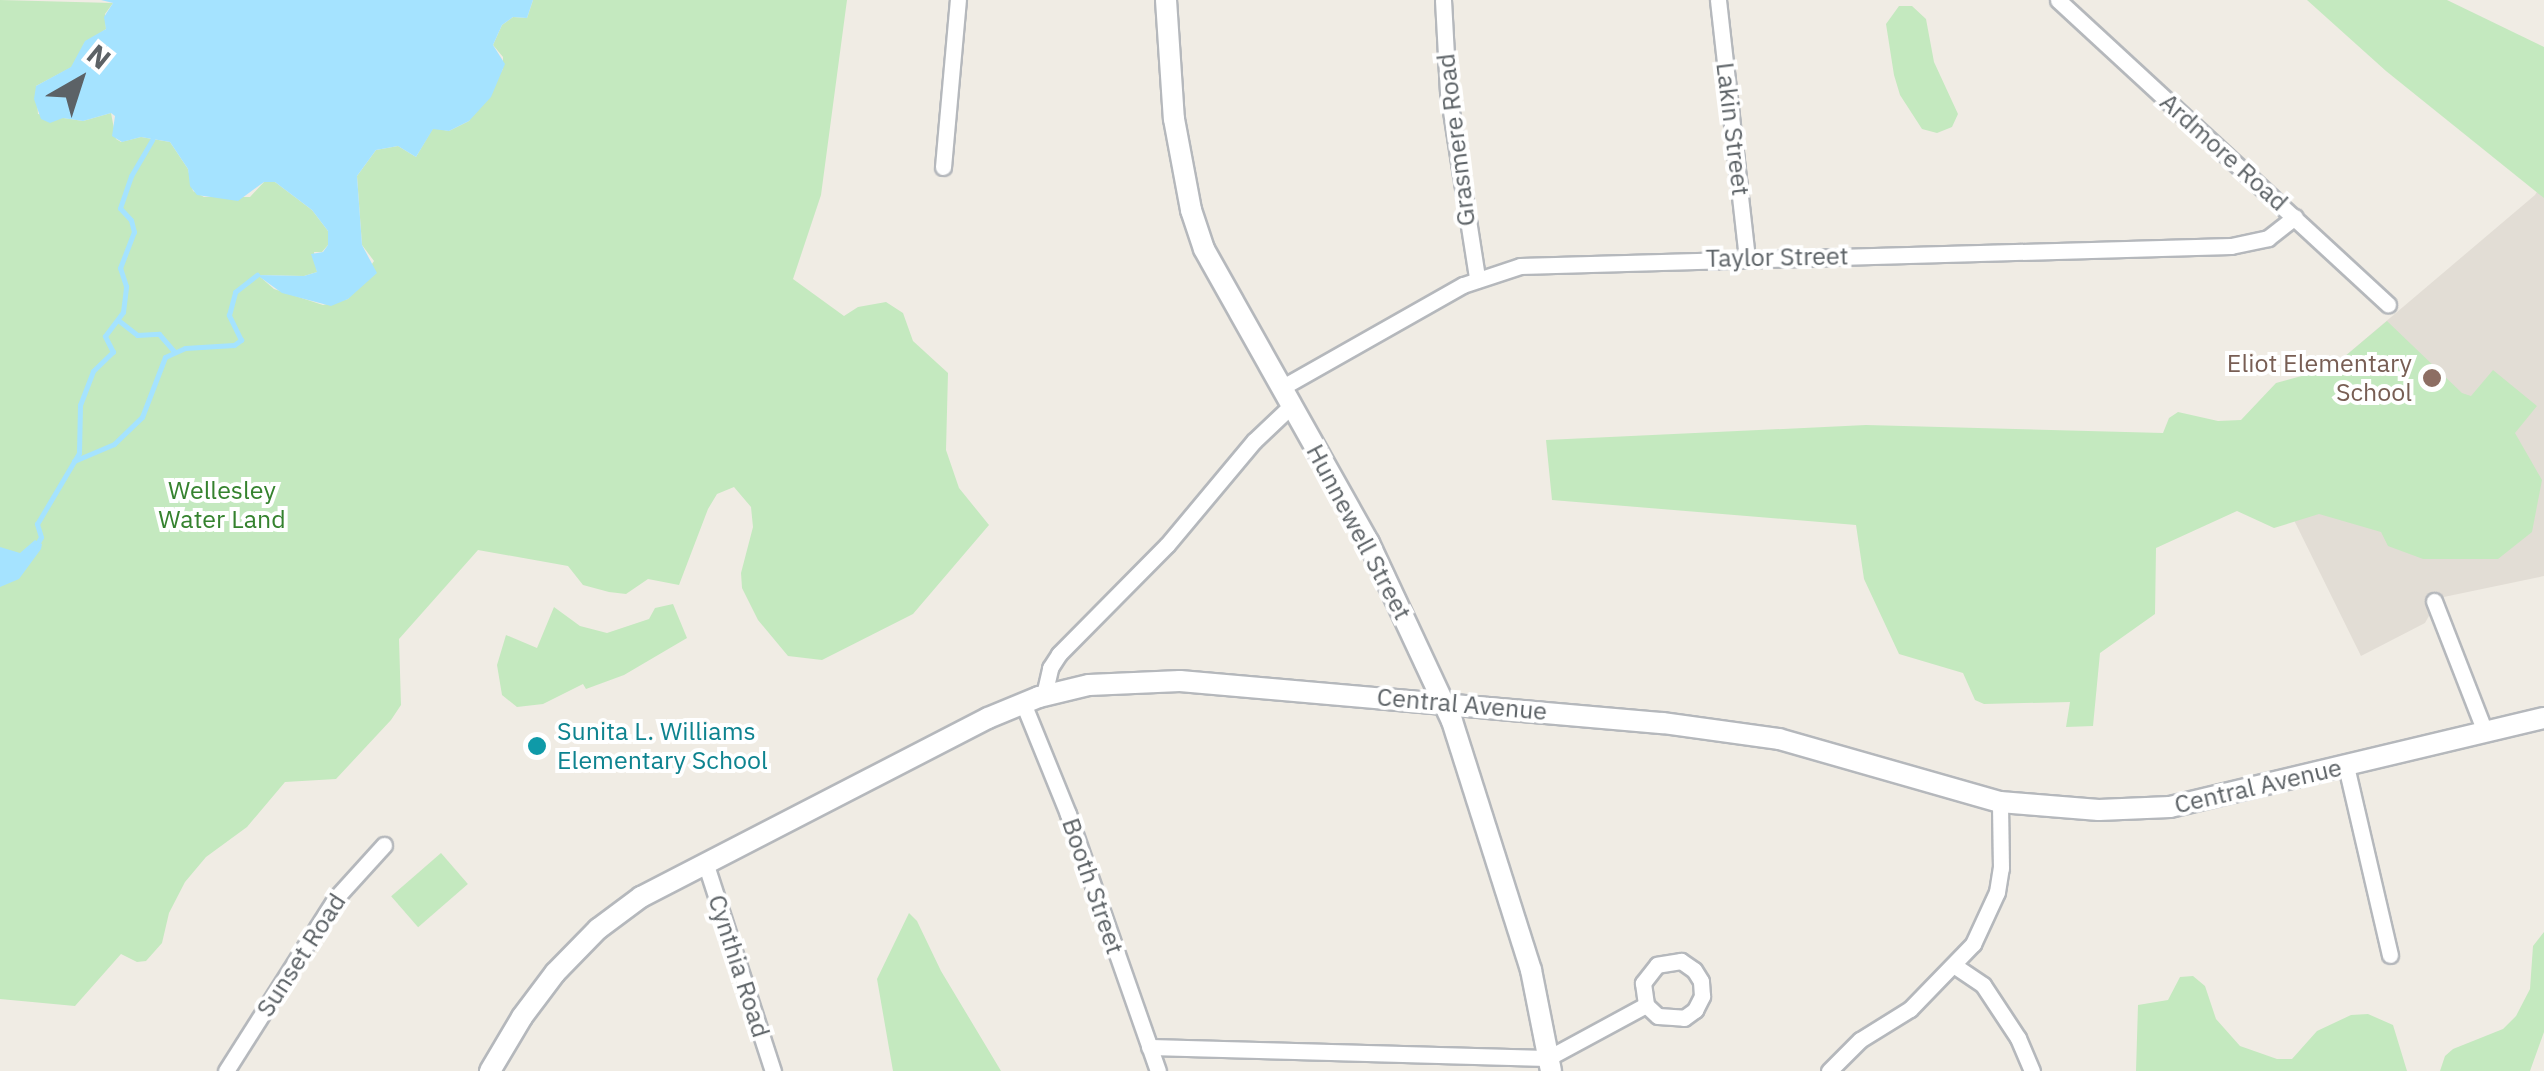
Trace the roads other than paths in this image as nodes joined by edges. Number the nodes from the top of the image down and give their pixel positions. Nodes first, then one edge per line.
1 (958, 0) edge
2 (1166, 0) edge
3 (1443, 0) edge
4 (1718, 0) edge
5 (2058, 0) edge
6 (943, 167) dead end
7 (2295, 217) junction
8 (1747, 258) junction
9 (1477, 278) junction
10 (2388, 305) dead end
11 (1286, 396) junction
12 (2434, 601) dead end
13 (1044, 695) junction
14 (1023, 703) junction
15 (1443, 703) junction
16 (2544, 718) edge
17 (2484, 732) junction
18 (2346, 766) junction
19 (2000, 802) junction
20 (384, 845) dead end
21 (705, 862) junction
22 (2390, 955) dead end
23 (1955, 966) junction
24 (1646, 1005) dead end
25 (1150, 1046) junction
26 (1550, 1064) edge
27 (226, 1071) edge
28 (490, 1071) edge
29 (773, 1071) edge
30 (1158, 1071) edge
31 (1829, 1071) edge
32 (2032, 1071) edge

1 - 6 street
2 - 11 main road, Hunnewell Street
3 - 9 street, Grasmere Road
4 - 8 street, Lakin Street
5 - 7 street, Ardmore Road
7 - 8 street, Taylor Street
7 - 10 street, Ardmore Road
8 - 9 street, Taylor Street
9 - 11 street, Taylor Street
11 - 13 street, Taylor Street
11 - 15 main road, Hunnewell Street
12 - 17 street
13 - 14 main road, Central Avenue
13 - 15 main road, Central Avenue
14 - 21 main road, Central Avenue
14 - 25 street, Booth Street
15 - 19 main road, Central Avenue
15 - 26 main road, Hunnewell Street
16 - 17 main road, Central Avenue
17 - 18 main road, Central Avenue
18 - 19 main road, Central Avenue
18 - 22 street
19 - 23 street
20 - 27 street, Sunset Road
21 - 28 main road, Central Avenue
21 - 29 street, Cynthia Road
23 - 31 street
23 - 32 street
24 - 26 street
25 - 26 street
25 - 30 street, Booth Street

